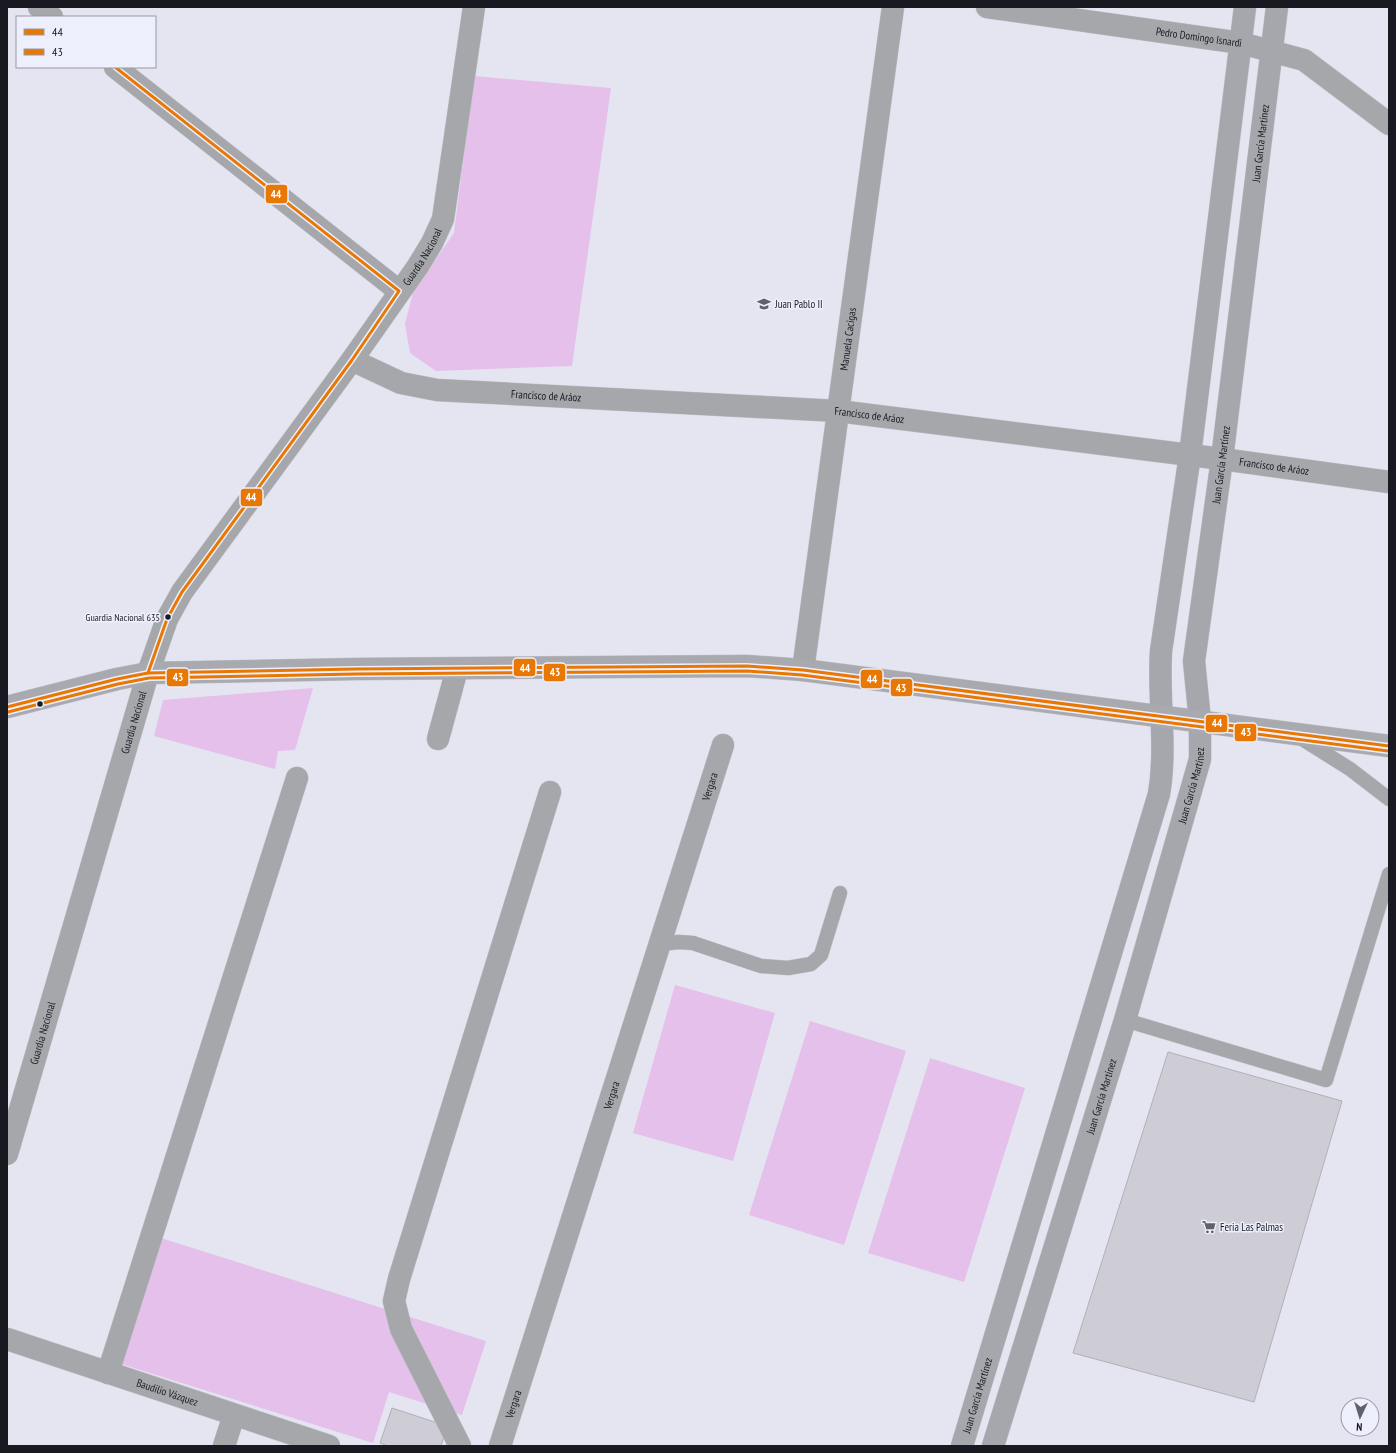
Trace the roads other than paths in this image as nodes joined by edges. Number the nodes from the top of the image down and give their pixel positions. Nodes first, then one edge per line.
1 (39, 7) edge
2 (474, 7) edge
3 (893, 7) edge
4 (987, 7) edge
5 (1245, 7) edge
6 (1277, 7) edge
7 (51, 16) edge
8 (1241, 43) junction
9 (1272, 51) junction
10 (116, 68) edge
11 (1389, 124) edge
12 (399, 292) junction
13 (352, 360) junction
14 (838, 411) junction
15 (1190, 455) junction
16 (1222, 459) junction
17 (1389, 482) edge
18 (457, 669) junction
19 (803, 670) junction
20 (148, 673) junction
21 (7, 708) edge
22 (1161, 716) junction
23 (1200, 721) junction
24 (1294, 734) junction
25 (438, 739) dead end
26 (723, 745) dead end
27 (1389, 746) edge
28 (297, 778) dead end
29 (550, 792) dead end
30 (1389, 799) edge
31 (1389, 874) edge
32 (840, 893) dead end
33 (660, 944) junction
34 (1125, 1020) junction
35 (7, 1154) edge
36 (7, 1339) edge
37 (108, 1372) junction
38 (234, 1414) junction
39 (224, 1446) edge
40 (329, 1446) edge
41 (460, 1446) edge
42 (500, 1446) edge
43 (962, 1446) edge
44 (994, 1446) edge

1 - 7 street
2 - 12 street, Guardia Nacional
3 - 14 street, Manuela Cacigas
4 - 8 street, Pedro Domingo Isnardi
5 - 8 main road, Juan García Martínez
6 - 9 main road, Juan García Martínez
8 - 9 street, Pedro Domingo Isnardi
8 - 15 main road, Juan García Martínez
9 - 11 street, Pedro Domingo Isnardi
9 - 16 main road, Juan García Martínez
10 - 12 street
12 - 13 street, Guardia Nacional
13 - 14 street, Francisco de Aráoz
13 - 20 street, Guardia Nacional
14 - 15 street, Francisco de Aráoz
14 - 19 street, Manuela Cacigas
15 - 16 street, Francisco de Aráoz
15 - 22 main road, Juan García Martínez
16 - 17 street, Francisco de Aráoz
16 - 23 main road, Juan García Martínez
18 - 19 main road
18 - 20 main road
18 - 25 street
19 - 22 main road
20 - 21 main road
20 - 35 street, Guardia Nacional
22 - 23 main road
22 - 43 main road, Juan García Martínez
23 - 24 main road
23 - 34 main road, Juan García Martínez
24 - 27 main road
24 - 30 lane
26 - 33 street, Vergara
28 - 37 street
29 - 41 street
31 - 34 lane
32 - 33 lane
33 - 42 street, Vergara
34 - 44 main road, Juan García Martínez
36 - 37 street, Baudilio Vázquez
37 - 38 street, Baudilio Vázquez
38 - 39 street
38 - 40 street, Baudilio Vázquez

